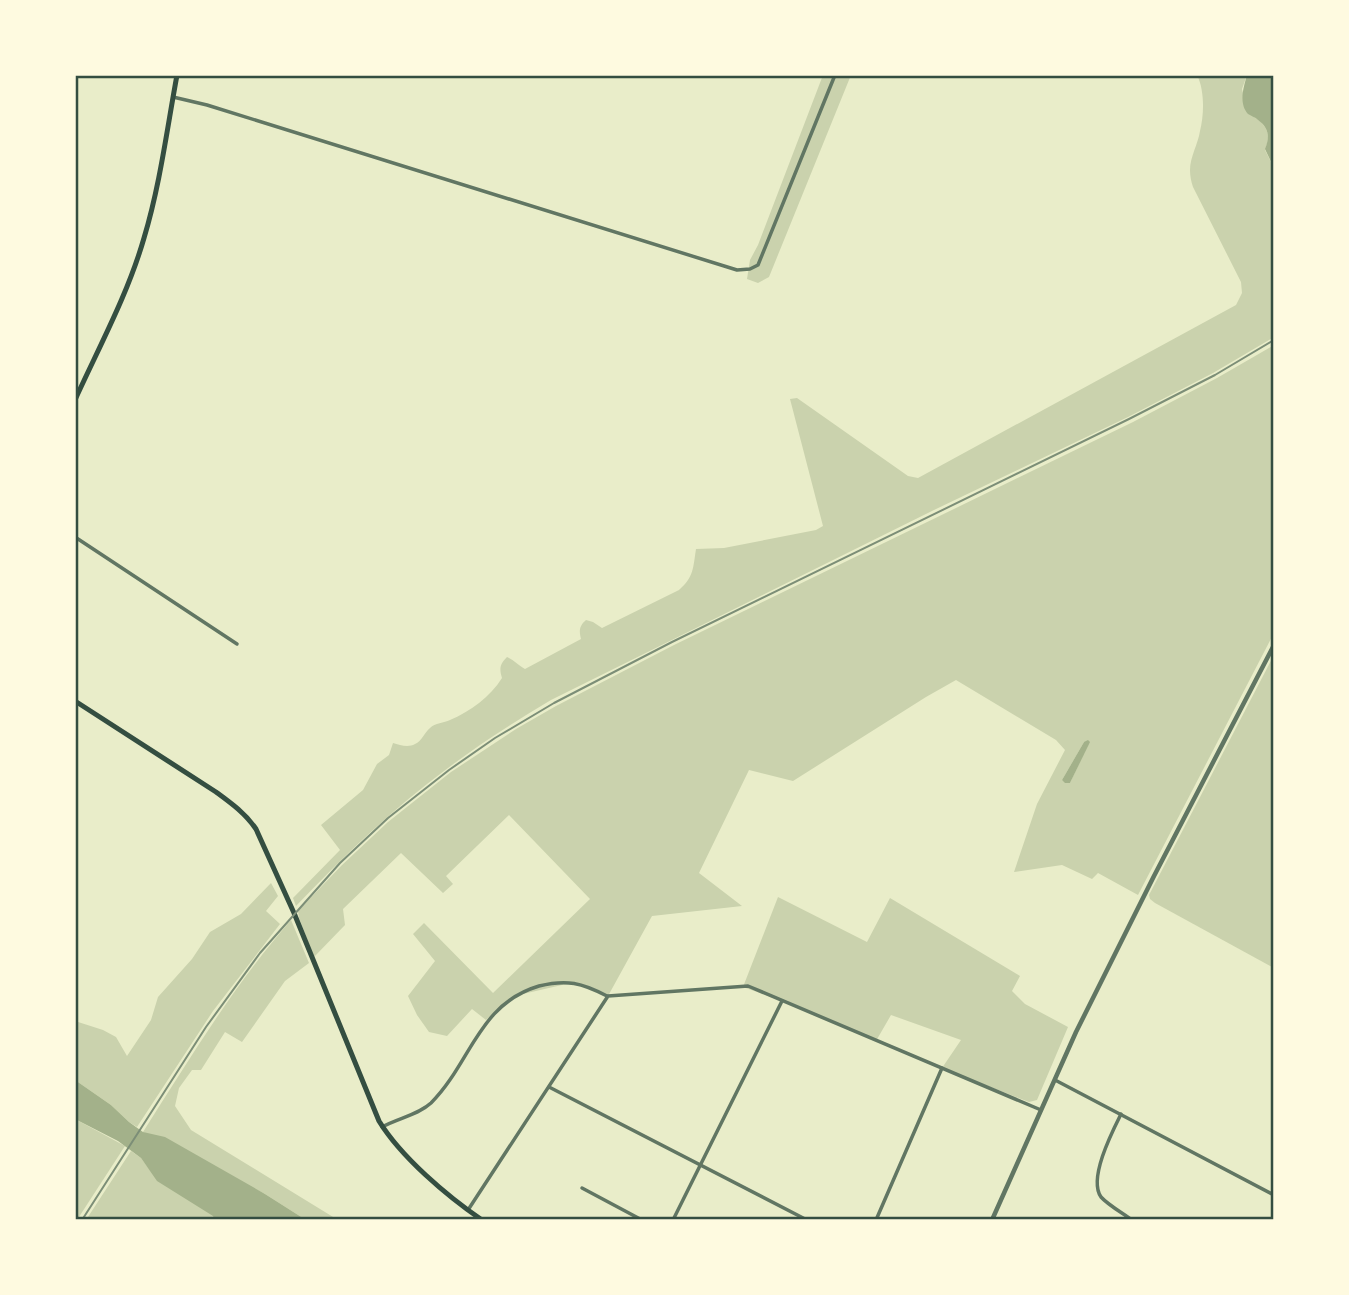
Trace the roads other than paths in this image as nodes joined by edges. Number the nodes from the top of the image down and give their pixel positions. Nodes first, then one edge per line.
1 (177, 75) edge
2 (835, 75) edge
3 (173, 97) junction
4 (75, 400) edge
5 (75, 537) edge
6 (237, 644) dead end
7 (1274, 645) edge
8 (75, 701) edge
9 (607, 996) junction
10 (782, 1000) junction
11 (942, 1068) junction
12 (1055, 1080) junction
13 (549, 1087) junction
14 (1041, 1110) junction
15 (1121, 1114) junction
16 (382, 1127) junction
17 (700, 1164) junction
18 (582, 1188) dead end
19 (1274, 1195) edge
20 (468, 1210) junction
21 (482, 1220) edge
22 (642, 1220) edge
23 (673, 1220) edge
24 (807, 1220) edge
25 (876, 1220) edge
26 (992, 1220) edge
27 (1132, 1220) edge

1 - 3 main road
2 - 3 street
3 - 4 main road
5 - 6 street
7 - 12 street
8 - 16 main road
9 - 10 street
9 - 13 street
9 - 16 street
10 - 11 street
10 - 17 street
11 - 14 street
11 - 25 street
12 - 14 street
12 - 15 street
13 - 17 street
13 - 20 street
14 - 26 street
15 - 19 street
15 - 27 street
16 - 20 main road
17 - 23 street
17 - 24 street
18 - 22 street
20 - 21 main road

